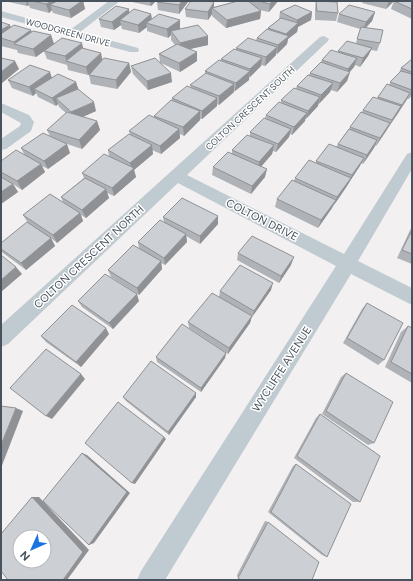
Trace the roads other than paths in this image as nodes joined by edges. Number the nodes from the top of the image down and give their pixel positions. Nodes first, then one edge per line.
1 (115, 1) edge
2 (1, 14) edge
3 (72, 33) junction
4 (324, 39) dead end
5 (134, 50) dead end
6 (1, 107) edge
7 (1, 146) edge
8 (412, 157) edge
9 (177, 176) junction
10 (346, 264) junction
11 (412, 297) edge
12 (1, 338) edge
13 (150, 580) edge

1 - 3 street
2 - 3 street, WOODGREEN DRIVE
3 - 5 street, WOODGREEN DRIVE
4 - 9 street, COLTON CRESCENT SOUTH
6 - 7 street
8 - 10 street, WYCLIFFE AVENUE
9 - 10 street, COLTON DRIVE
9 - 12 street, COLTON CRESCENT NORTH
10 - 11 street, COLTON DRIVE
10 - 13 street, WYCLIFFE AVENUE

